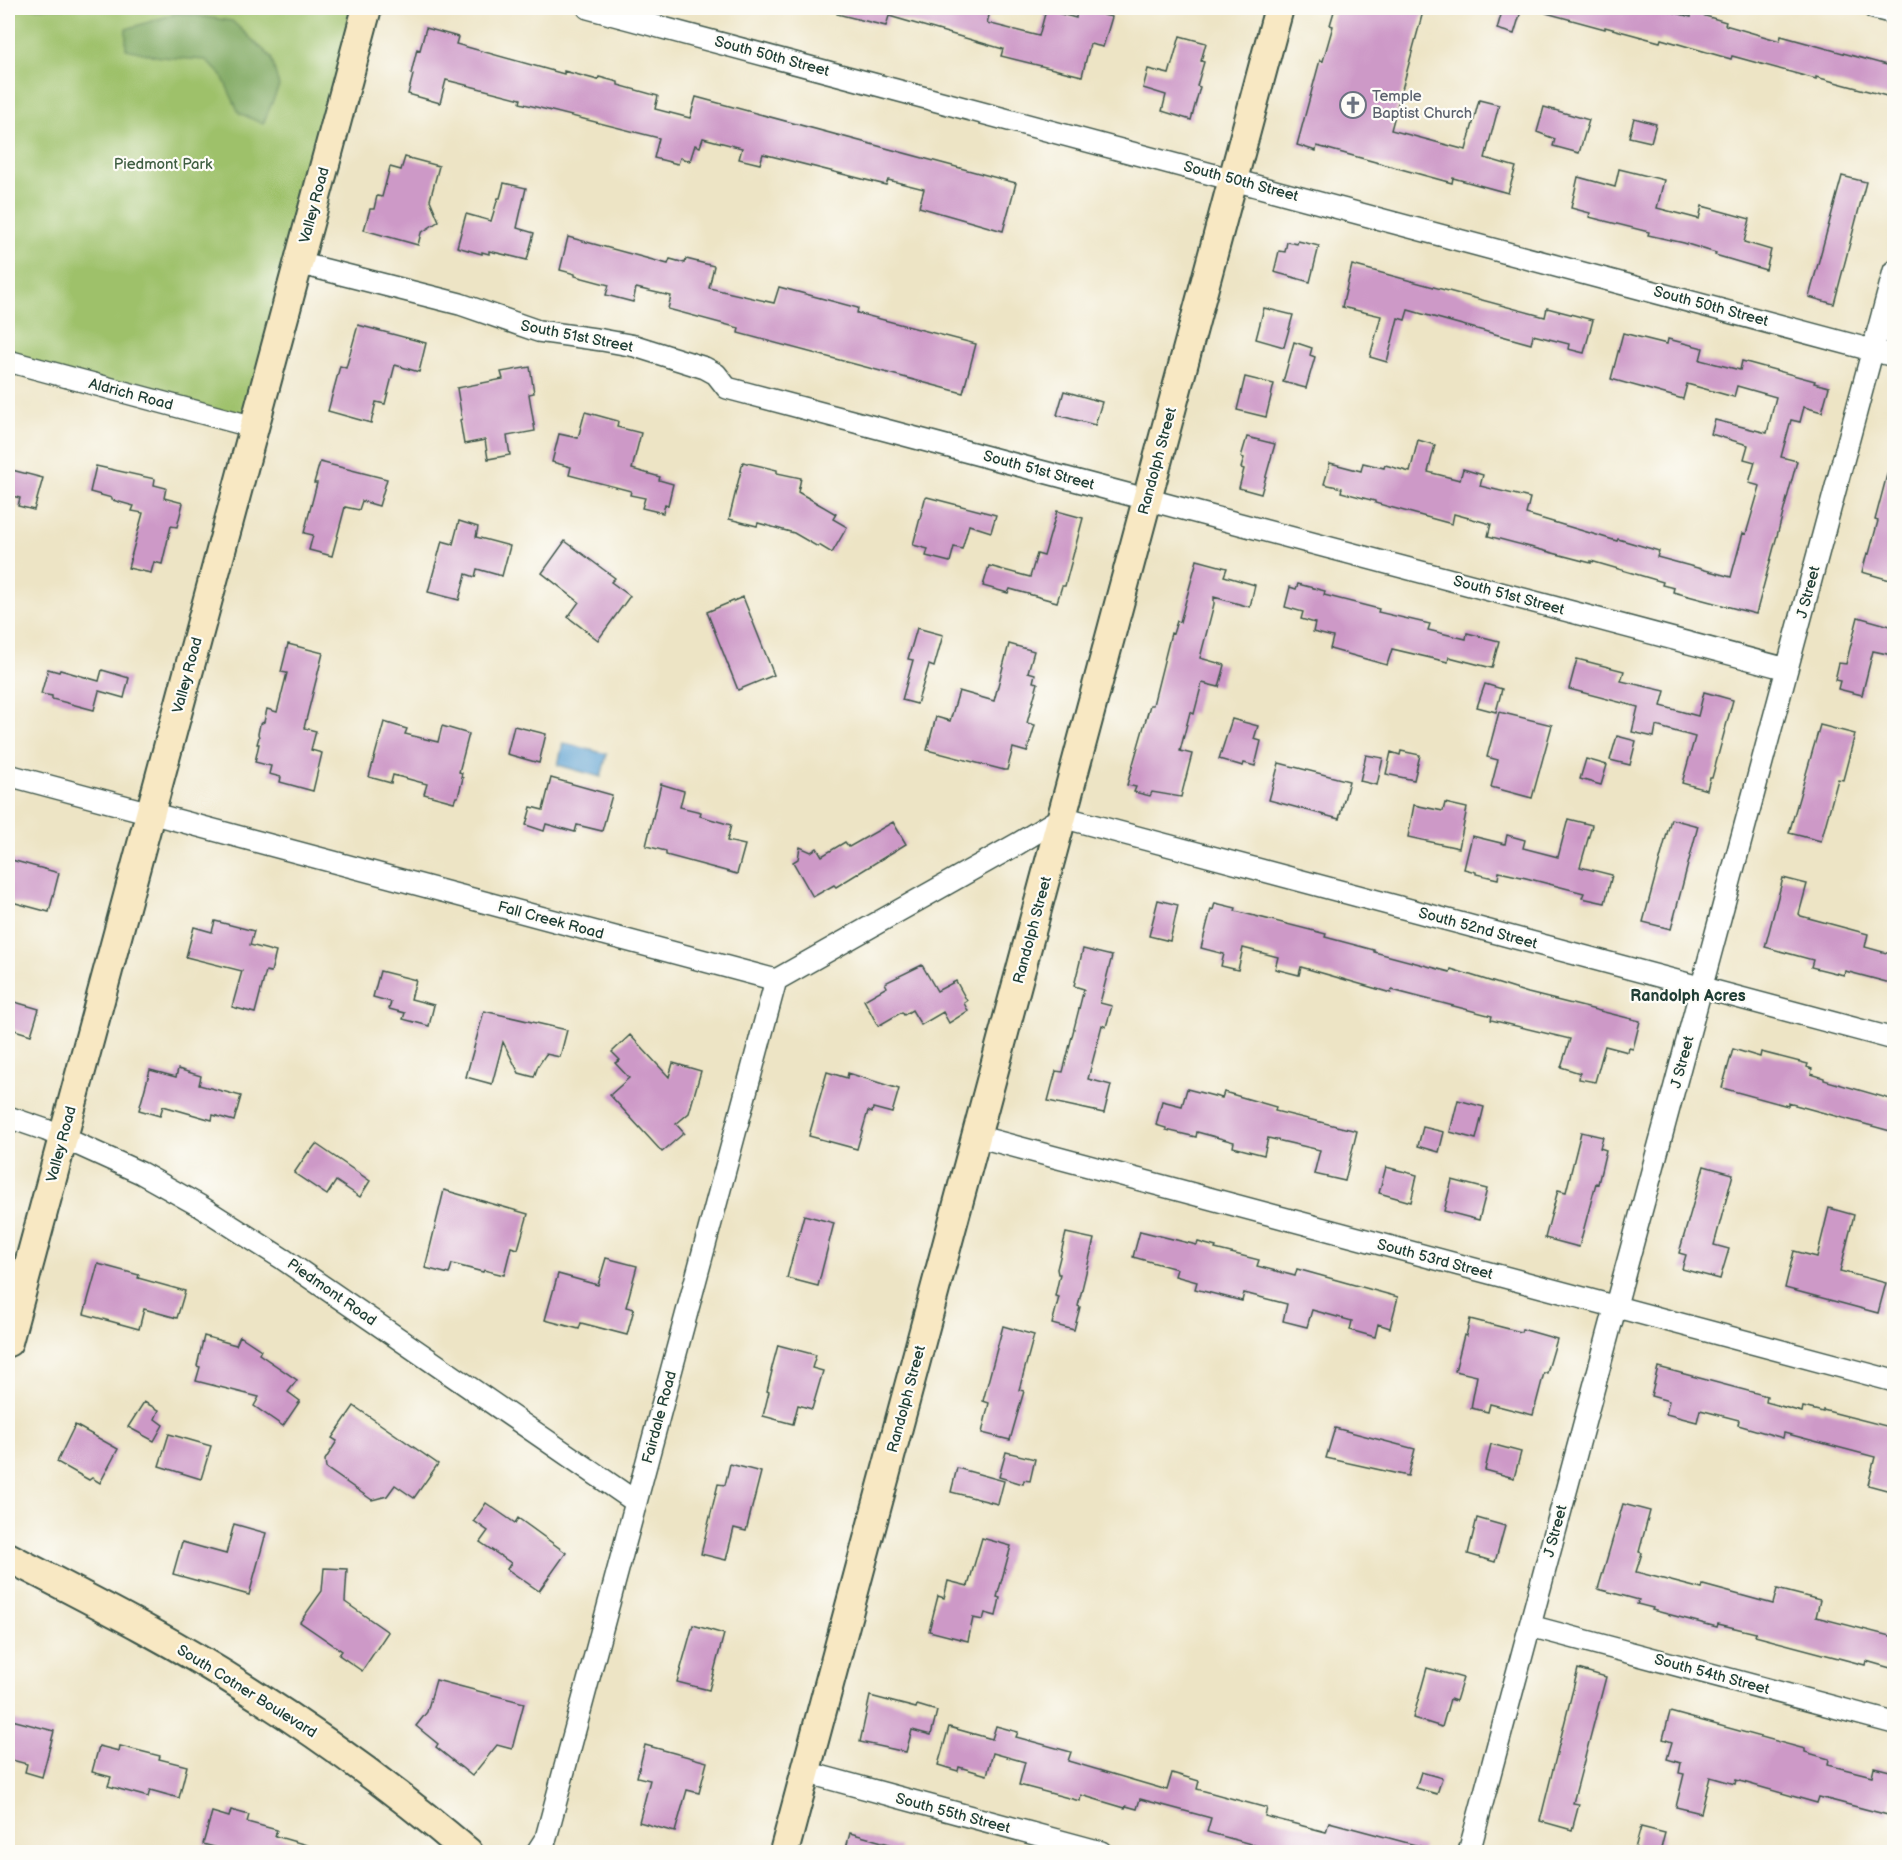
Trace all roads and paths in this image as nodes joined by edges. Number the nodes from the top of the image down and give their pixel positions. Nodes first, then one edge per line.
1 (367, 8) edge
2 (588, 8) edge
3 (1279, 8) edge
4 (1874, 8) edge
5 (1894, 13) edge
6 (1233, 179) junction
7 (298, 263) junction
8 (1894, 271) edge
9 (1873, 350) junction
10 (1894, 356) edge
11 (8, 361) edge
12 (254, 427) junction
13 (1147, 498) junction
14 (1787, 669) junction
15 (8, 775) edge
16 (150, 813) junction
17 (1062, 817) junction
18 (776, 980) junction
19 (1701, 988) junction
20 (1894, 1039) edge
21 (8, 1118) edge
22 (976, 1136) junction
23 (63, 1138) junction
24 (1616, 1307) junction
25 (8, 1342) edge
26 (1894, 1382) edge
27 (636, 1502) junction
28 (8, 1557) edge
29 (1530, 1626) junction
30 (1894, 1723) edge
31 (805, 1772) junction
32 (468, 1852) edge
33 (537, 1852) edge
34 (784, 1852) edge
35 (1101, 1852) edge
36 (1469, 1852) edge

1 - 7 main road, Valley Road
2 - 6 street, South 50th Street
3 - 6 main road, Randolph Street
4 - 5 street
6 - 9 street, South 50th Street
6 - 13 main road, Randolph Street
7 - 12 main road, Valley Road
7 - 13 street, South 51st Street
8 - 9 street, J Street
9 - 10 street, South 50th Street
9 - 14 street, J Street
11 - 12 street, Aldrich Road
12 - 16 main road, Valley Road
13 - 14 street, South 51st Street
13 - 17 main road, Randolph Street
14 - 19 street, J Street
15 - 16 street, Fall Creek Road
16 - 18 street, Fall Creek Road
16 - 23 main road, Valley Road
17 - 18 street
17 - 19 street, South 52nd Street
17 - 22 main road, Randolph Street
18 - 27 street, Fairdale Road
19 - 20 street, South 52nd Street
19 - 24 street, J Street
21 - 23 street, Piedmont Road
22 - 24 street, South 53rd Street
22 - 31 main road, Randolph Street
23 - 25 main road, Valley Road
23 - 27 street, Piedmont Road
24 - 26 street, South 53rd Street
24 - 29 street, J Street
27 - 33 street, Fairdale Road
28 - 32 main road, South Cotner Boulevard
29 - 30 street, South 54th Street
29 - 36 street, J Street
31 - 34 main road, Randolph Street
31 - 35 street, South 55th Street

